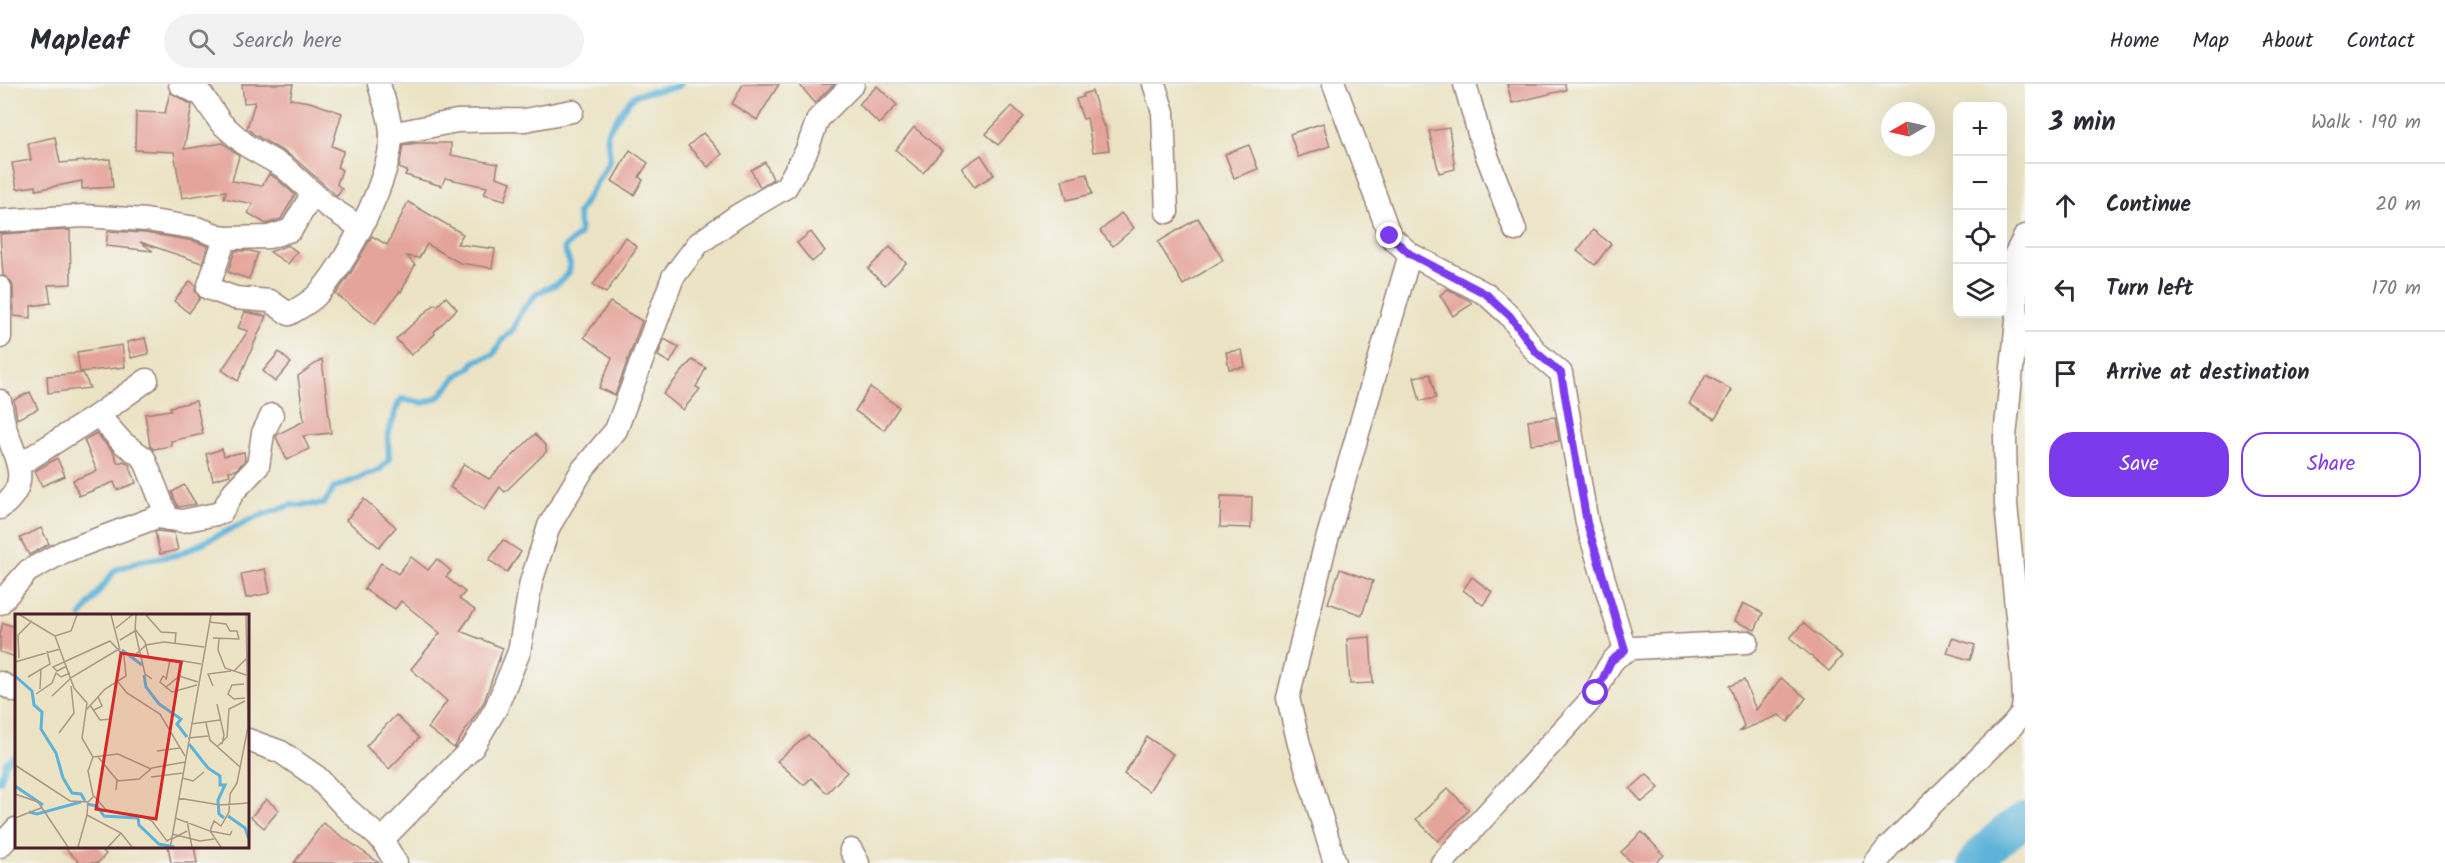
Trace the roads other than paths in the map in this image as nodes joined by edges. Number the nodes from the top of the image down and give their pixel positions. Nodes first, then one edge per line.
1 (180, 84) edge
2 (379, 84) edge
3 (852, 84) edge
4 (1154, 84) edge
5 (1334, 84) edge
6 (1465, 84) edge
7 (572, 111) dead end
8 (391, 134) junction
9 (313, 193) junction
10 (1167, 212) dead end
11 (0, 220) edge
12 (361, 228) junction
13 (1515, 231) dead end
14 (2025, 236) edge
15 (225, 238) junction
16 (1410, 254) junction
17 (0, 288) edge
18 (0, 337) edge
19 (147, 380) dead end
20 (0, 401) edge
21 (98, 415) junction
22 (272, 415) dead end
23 (19, 465) junction
24 (0, 508) edge
25 (168, 519) junction
26 (0, 603) edge
27 (1746, 642) dead end
28 (1625, 650) junction
29 (0, 683) edge
30 (15, 690) edge
31 (249, 740) edge
32 (15, 830) edge
33 (382, 840) junction
34 (0, 846) edge
35 (396, 863) edge
36 (1335, 863) edge
37 (1442, 863) edge
38 (1876, 863) edge

1 - 9 street
2 - 8 street
3 - 33 street
4 - 10 street
5 - 16 street
6 - 13 street
7 - 8 street
8 - 12 street
9 - 12 street
9 - 15 street
11 - 15 street
12 - 15 street
14 - 38 street
16 - 28 street
16 - 36 street
17 - 18 street
19 - 21 street
20 - 23 street
21 - 23 street
21 - 25 street
22 - 25 street
23 - 24 street
25 - 26 street
27 - 28 street
28 - 37 street
29 - 30 street
31 - 33 street
32 - 34 street
33 - 35 street

